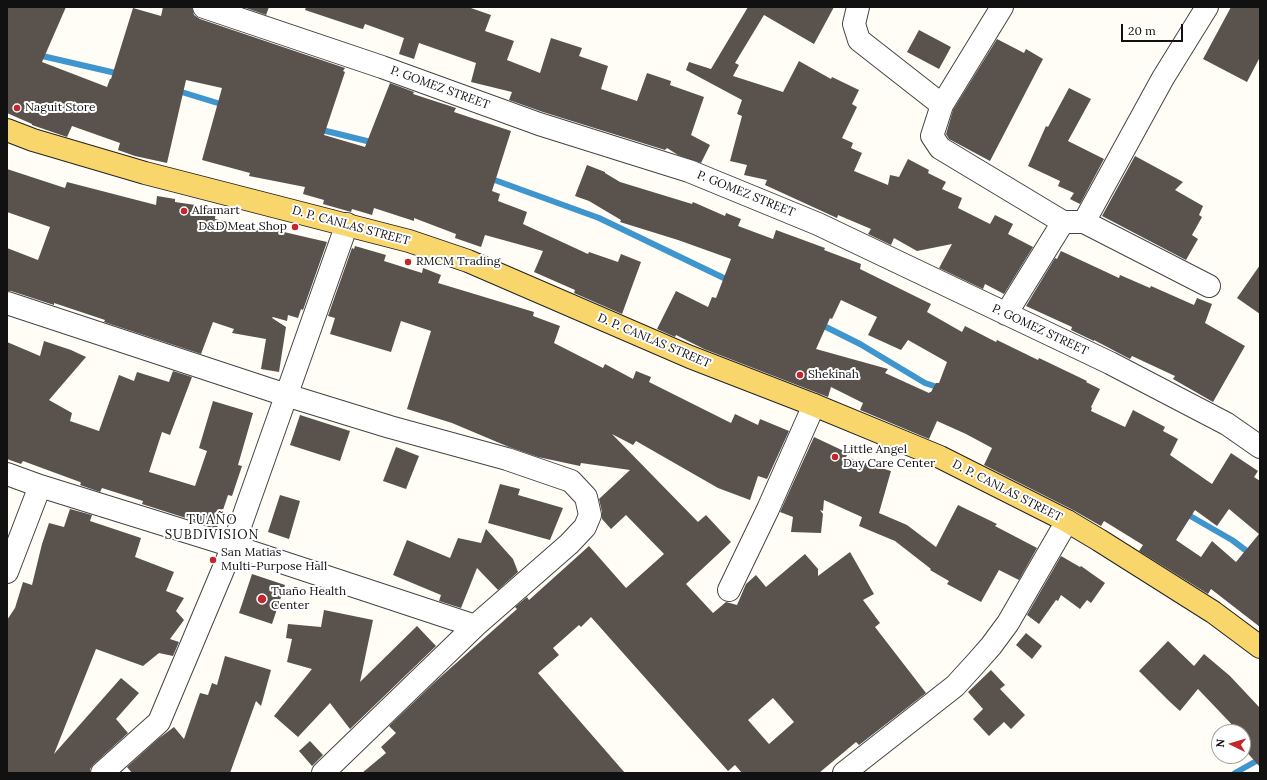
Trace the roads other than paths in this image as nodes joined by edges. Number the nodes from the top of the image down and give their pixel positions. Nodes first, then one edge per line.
1 (204, 7) edge
2 (858, 7) edge
3 (1002, 7) edge
4 (1208, 7) edge
5 (942, 105) junction
6 (7, 130) edge
7 (1073, 222) junction
8 (347, 224) junction
9 (1209, 286) dead end
10 (7, 304) edge
11 (1006, 314) junction
12 (286, 395) junction
13 (814, 405) junction
14 (1260, 447) edge
15 (7, 474) edge
16 (40, 486) junction
17 (1067, 521) junction
18 (233, 546) junction
19 (7, 572) edge
20 (729, 590) dead end
21 (475, 626) junction
22 (1260, 647) edge
23 (102, 773) edge
24 (323, 773) edge
25 (844, 773) edge

1 - 11 street, P. GOMEZ STREET
2 - 5 street
3 - 5 street
4 - 7 street
5 - 7 street
6 - 8 main road, D. P. CANLAS STREET
7 - 9 street
7 - 11 street
8 - 12 street
8 - 13 main road, D. P. CANLAS STREET
10 - 12 street
11 - 14 street, P. GOMEZ STREET
12 - 18 street
12 - 21 street
13 - 17 main road, D. P. CANLAS STREET
13 - 20 street
15 - 16 street
16 - 18 street
16 - 19 street
17 - 22 main road, D. P. CANLAS STREET
17 - 25 street
18 - 21 street
18 - 23 street
21 - 24 street

